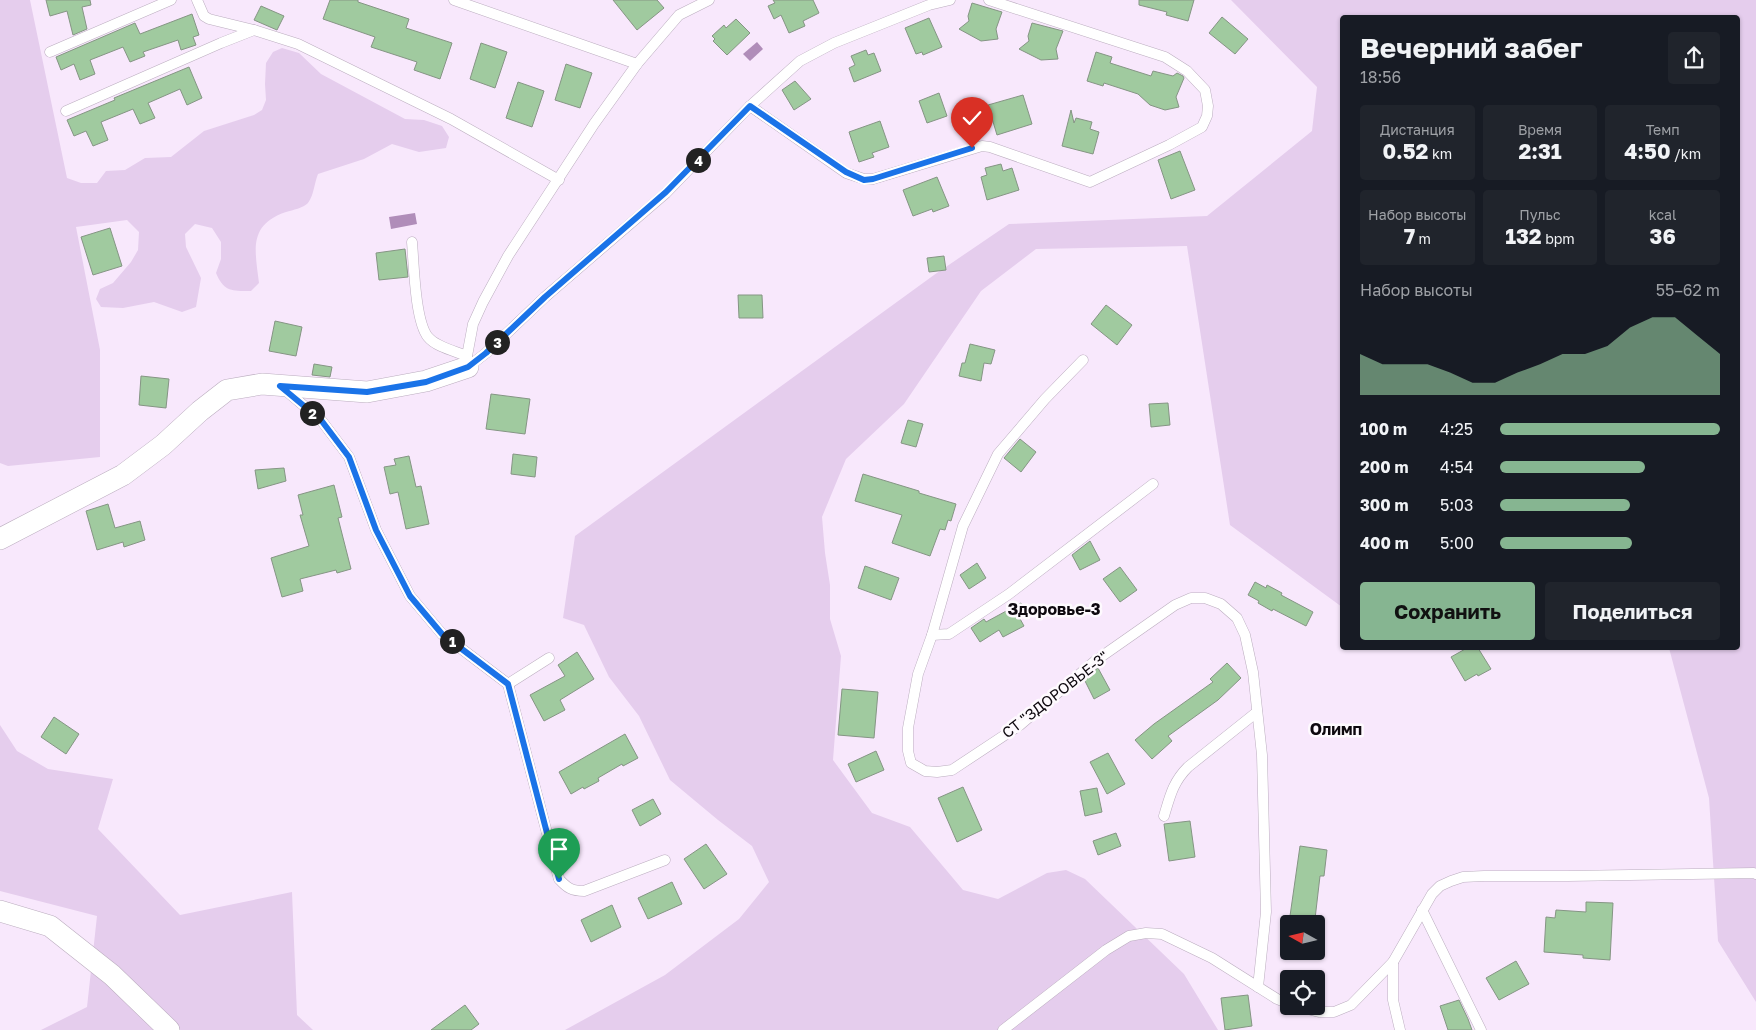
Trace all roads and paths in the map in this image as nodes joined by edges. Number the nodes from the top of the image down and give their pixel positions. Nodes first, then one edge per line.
1 (171, 0) edge
2 (198, 0) edge
3 (454, 0) edge
4 (708, 0) edge
5 (950, 0) edge
6 (989, 0) edge
7 (254, 30) junction
8 (50, 52) dead end
9 (637, 64) junction
10 (750, 106) junction
11 (66, 111) dead end
12 (559, 180) junction
13 (412, 242) dead end
14 (1083, 360) dead end
15 (467, 362) junction
16 (280, 386) junction
17 (1153, 484) dead end
18 (0, 539) edge
19 (932, 635) junction
20 (549, 658) dead end
21 (508, 684) junction
22 (1257, 712) junction
23 (1164, 816) dead end
24 (665, 860) dead end
25 (1756, 874) edge
26 (1422, 910) junction
27 (0, 911) edge
28 (1393, 962) junction
29 (1258, 988) junction
30 (1280, 1000) edge
31 (1325, 1012) edge
32 (169, 1030) edge
33 (1003, 1030) edge
34 (1400, 1030) edge
35 (1482, 1030) edge

1 - 8 lane
2 - 7 lane
3 - 9 lane
4 - 9 lane
5 - 10 lane
6 - 10 lane
7 - 11 lane
7 - 12 lane
9 - 12 lane
10 - 15 lane
12 - 15 lane
13 - 15 lane
14 - 19 lane, СТ "ЗДОРОВЬЕ-3"
15 - 16 street
16 - 18 street
16 - 21 lane
17 - 19 lane
19 - 22 lane, СТ "ЗДОРОВЬЕ-3"
20 - 21 lane
21 - 24 lane
22 - 23 lane
22 - 29 lane, СТ "ЗДОРОВЬЕ-3"
25 - 26 lane
26 - 28 lane
26 - 35 lane
27 - 32 street
28 - 31 lane
28 - 34 lane
29 - 30 lane
29 - 33 lane

